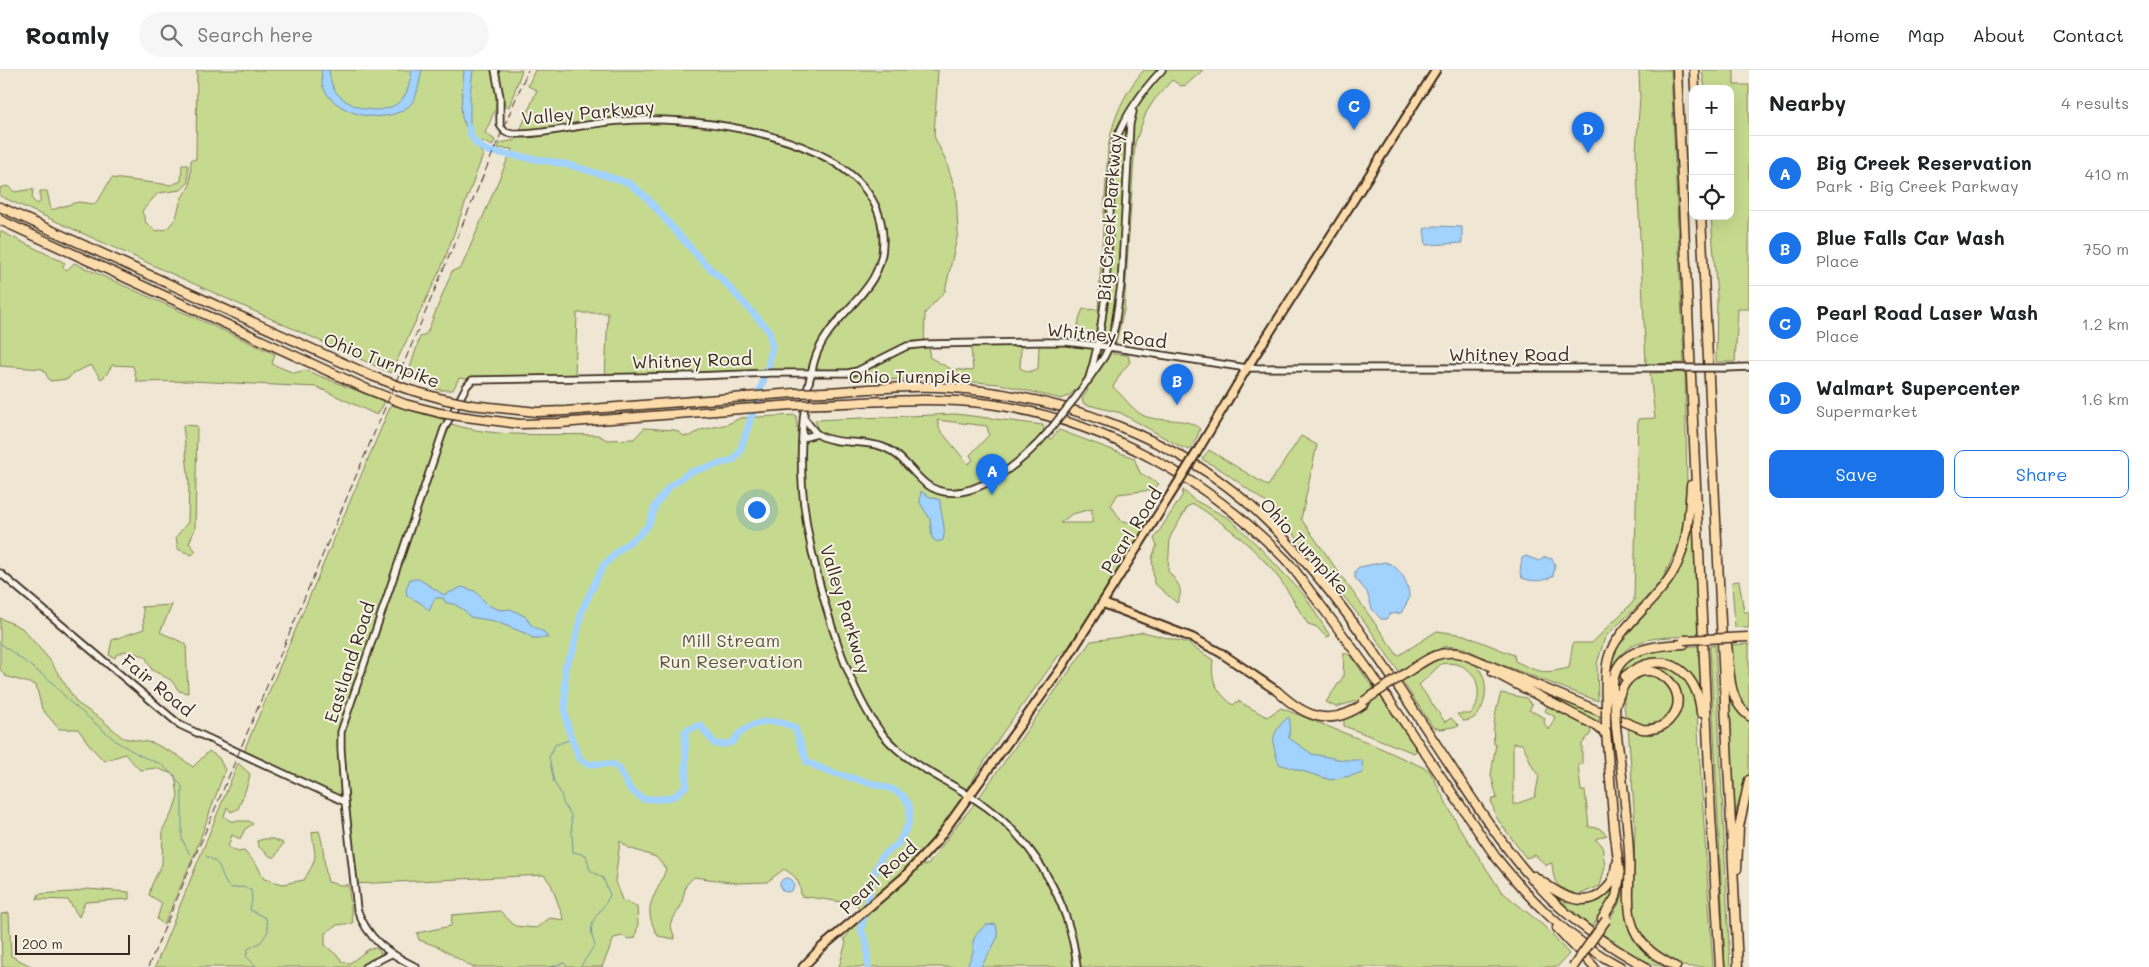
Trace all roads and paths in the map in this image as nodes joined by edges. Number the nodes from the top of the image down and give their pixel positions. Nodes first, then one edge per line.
1 (495, 70) edge
2 (1162, 70) edge
3 (1436, 70) edge
4 (1677, 70) edge
5 (1694, 70) edge
6 (1695, 85) edge
7 (1134, 107) junction
8 (0, 207) edge
9 (0, 220) edge
10 (1701, 220) edge
11 (1097, 345) junction
12 (1109, 347) junction
13 (1749, 367) edge
14 (1247, 368) junction
15 (811, 373) junction
16 (1088, 381) junction
17 (454, 409) joint
18 (804, 418) junction
19 (817, 434) junction
20 (802, 438) junction
21 (1694, 460) junction
22 (1718, 559) junction
23 (0, 573) edge
24 (1102, 602) junction
25 (1749, 639) edge
26 (1684, 642) junction
27 (1409, 672) junction
28 (1277, 690) joint
29 (1606, 700) junction
30 (1615, 708) junction
31 (1749, 716) edge
32 (1606, 734) junction
33 (1749, 780) edge
34 (970, 795) junction
35 (345, 802) junction
36 (1711, 814) junction
37 (1629, 851) junction
38 (1618, 854) junction
39 (1520, 865) junction
40 (1734, 896) junction
41 (1537, 906) junction
42 (1604, 920) junction
43 (391, 954) junction
44 (1571, 966) edge
45 (365, 967) edge
46 (416, 967) edge
47 (803, 967) edge
48 (1077, 967) edge
49 (1594, 967) edge
50 (1621, 967) edge
51 (1646, 967) edge
52 (1676, 967) edge
53 (1720, 967) edge
54 (1738, 967) edge

1 - 15 street, Valley Parkway
2 - 7 street, Big Creek Parkway
3 - 14 main road, Pearl Road
4 - 21 highway
5 - 6 highway
7 - 11 street, Big Creek Parkway
7 - 12 street, Big Creek Parkway
8 - 39 highway, Ohio Turnpike, bridge
9 - 41 highway, Ohio Turnpike, bridge
10 - 22 highway
11 - 12 street, Whitney Road
11 - 15 street, Whitney Road
11 - 16 street, Big Creek Parkway
12 - 14 street, Whitney Road
12 - 16 street, Big Creek Parkway
13 - 14 street, Whitney Road, bridge
14 - 24 main road, Pearl Road, bridge
15 - 17 street, Whitney Road
15 - 18 street, Valley Parkway
16 - 19 street, Big Creek Parkway, bridge
17 - 35 street, Eastland Road
18 - 19 street
18 - 20 street, Valley Parkway
19 - 20 street
20 - 34 street, Valley Parkway
21 - 29 highway
21 - 36 highway
22 - 31 highway
22 - 40 highway
23 - 35 street, Fair Road
24 - 28 main road
24 - 34 main road, Pearl Road
25 - 26 highway, bridge
26 - 29 highway
26 - 30 highway
27 - 28 highway, bridge
27 - 30 highway
27 - 32 highway
29 - 32 highway, bridge
30 - 36 highway
30 - 37 highway, bridge
32 - 38 highway
33 - 40 highway
34 - 47 main road, Pearl Road
34 - 48 street, Valley Parkway
35 - 43 street, Eastland Road
36 - 53 highway
37 - 42 highway
37 - 52 highway
38 - 39 highway
38 - 42 highway
39 - 51 highway, Ohio Turnpike
40 - 54 highway
41 - 49 highway
41 - 50 highway, Ohio Turnpike
42 - 44 highway, bridge
43 - 45 street
43 - 46 street, Eastland Road

